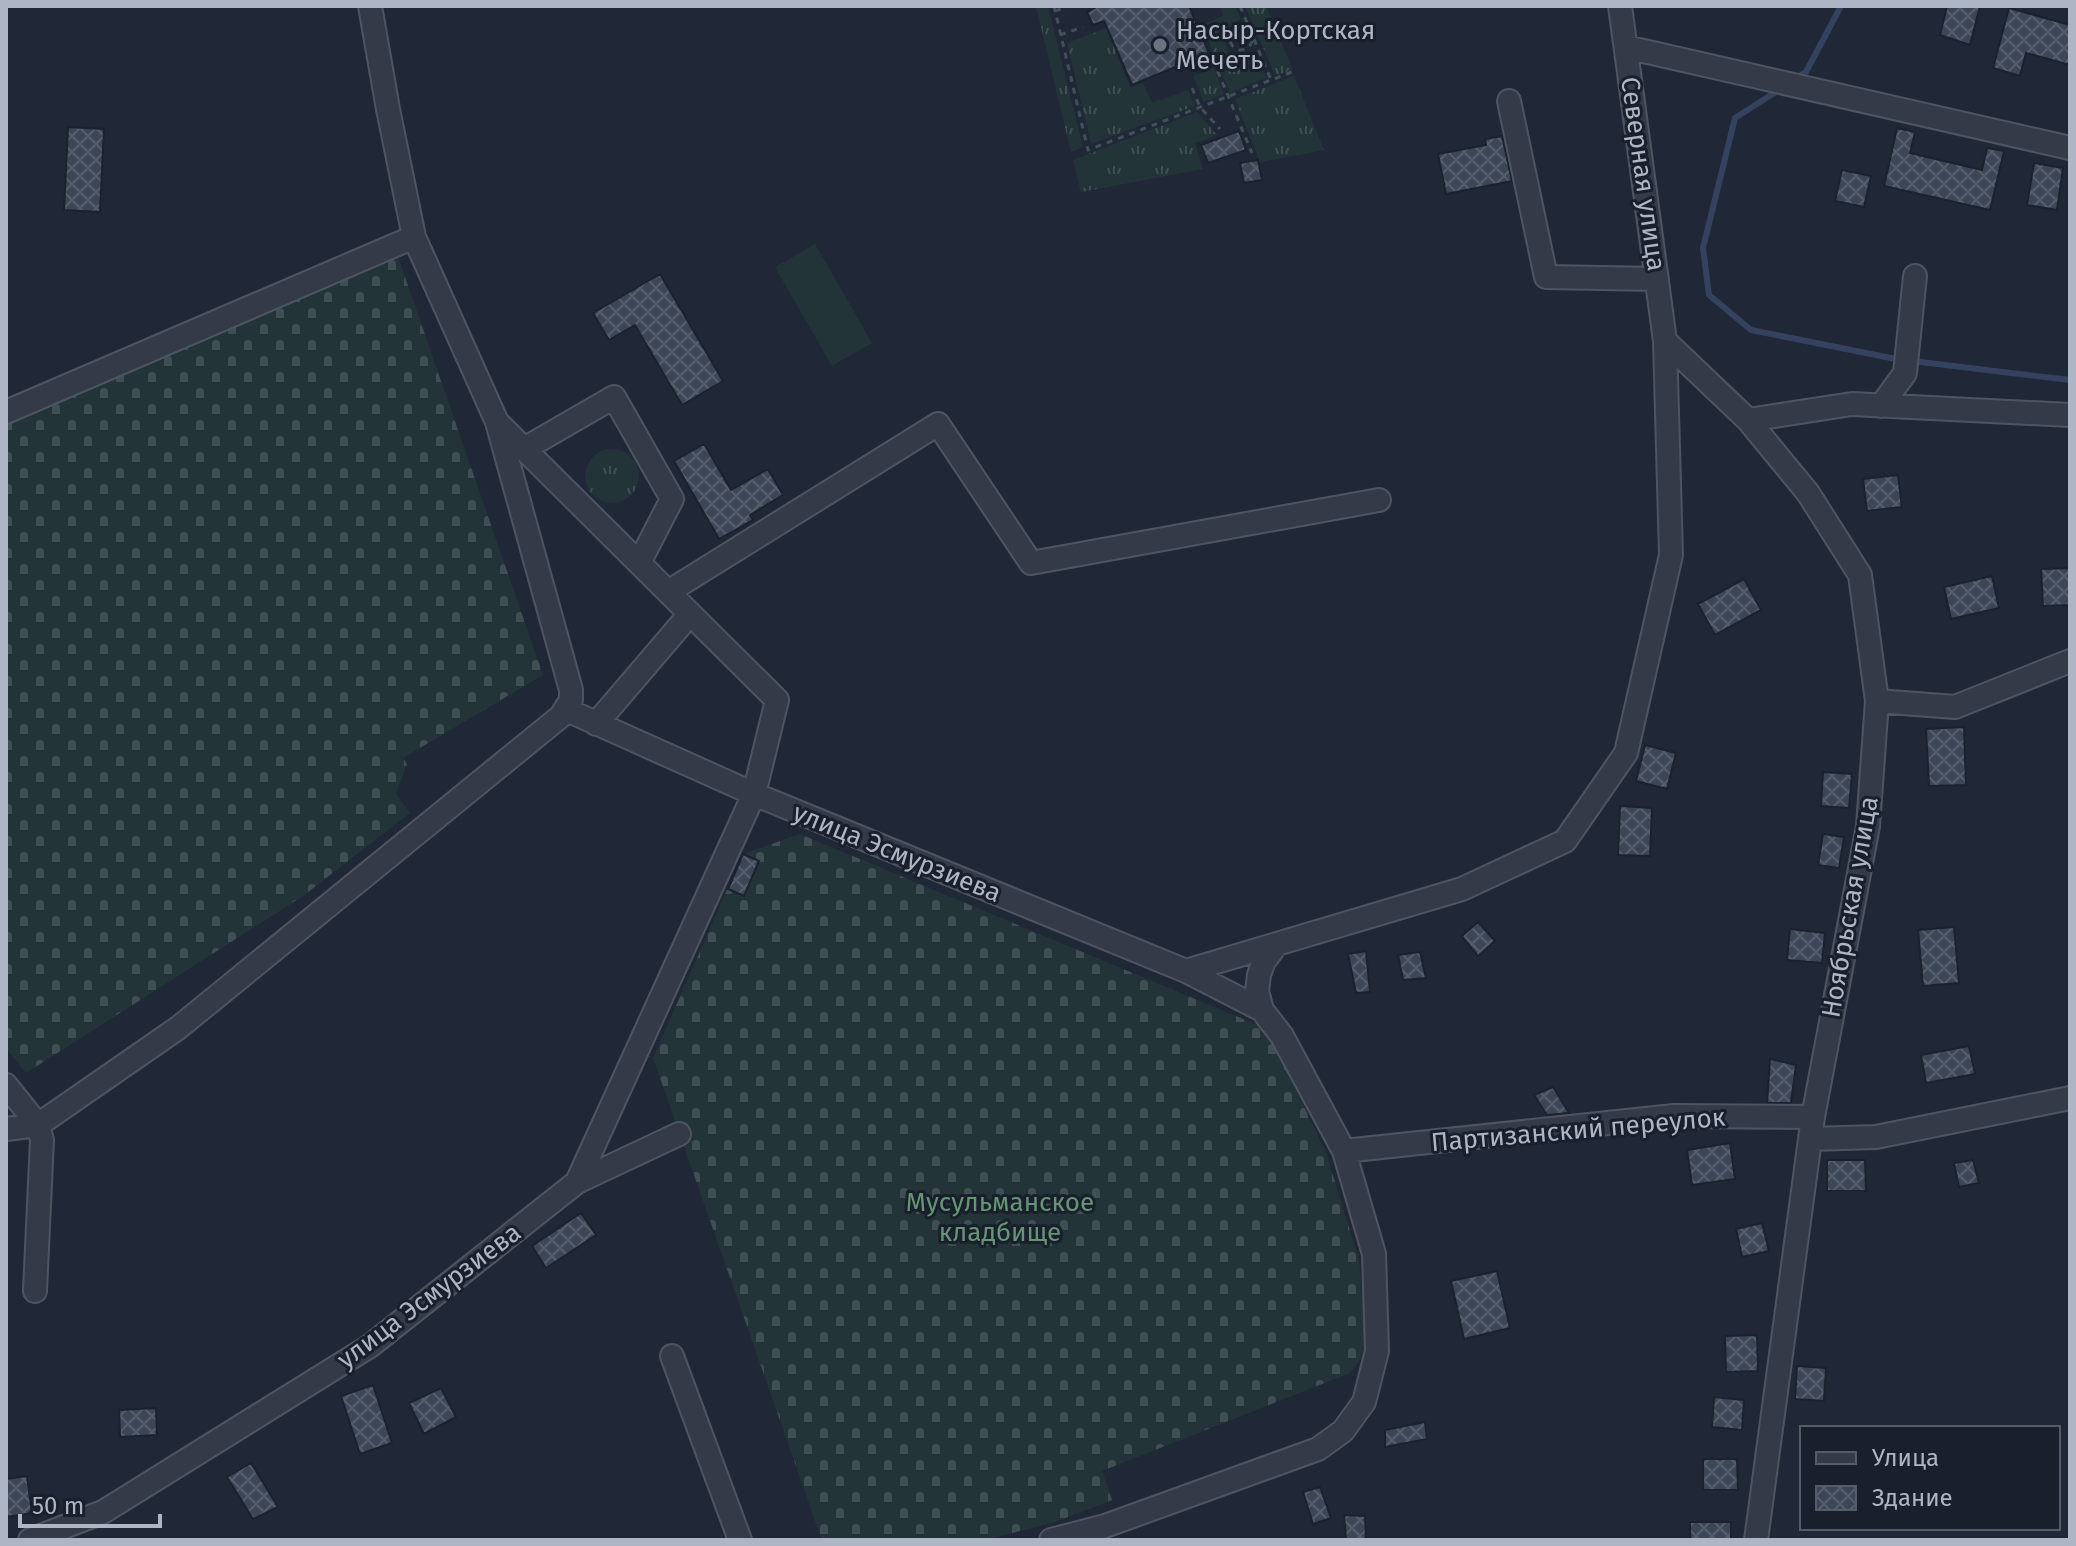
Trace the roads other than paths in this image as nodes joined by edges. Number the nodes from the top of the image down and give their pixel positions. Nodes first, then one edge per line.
1 (370, 6) edge
2 (1620, 6) edge
3 (1626, 47) junction
4 (1509, 101) dead end
5 (2070, 148) edge
6 (414, 237) junction
7 (1915, 276) dead end
8 (1657, 279) junction
9 (1665, 341) junction
10 (1881, 406) junction
11 (6, 412) edge
12 (2070, 415) edge
13 (1748, 420) junction
14 (497, 422) junction
15 (524, 449) junction
16 (1379, 500) dead end
17 (639, 563) junction
18 (668, 592) junction
19 (690, 614) junction
20 (2070, 661) edge
21 (1877, 701) junction
22 (567, 710) junction
23 (596, 724) junction
24 (754, 794) junction
25 (1277, 944) junction
26 (1186, 971) junction
27 (1262, 1010) junction
28 (6, 1085) edge
29 (2070, 1098) edge
30 (38, 1125) junction
31 (1811, 1128) junction
32 (6, 1129) edge
33 (679, 1134) dead end
34 (1344, 1151) junction
35 (577, 1182) junction
36 (35, 1291) dead end
37 (672, 1356) dead end
38 (1107, 1533) edge
39 (30, 1540) edge
40 (740, 1540) edge
41 (1051, 1540) edge
42 (1756, 1540) edge

1 - 6 street
2 - 3 street, Северная улица
3 - 5 street
3 - 8 street, Северная улица
4 - 8 street
6 - 11 street
6 - 14 street
7 - 10 street
8 - 9 street, Северная улица
9 - 13 street, Ноябрьская улица
9 - 25 street
10 - 12 street
10 - 13 street
13 - 21 street, Ноябрьская улица
14 - 15 street
14 - 22 street
15 - 17 street
15 - 17 street
16 - 18 street
17 - 18 street
18 - 19 street
19 - 23 street
19 - 24 street
20 - 21 street
21 - 31 street, Ноябрьская улица
22 - 23 street
22 - 30 street
23 - 24 street
24 - 26 street, улица Эсмурзиева
24 - 35 street, улица Эсмурзиева
25 - 26 street
25 - 27 street
26 - 27 street, улица Эсмурзиева
27 - 34 street
28 - 30 street
29 - 31 street, Партизанский переулок
30 - 32 street
30 - 36 street
31 - 34 street, Партизанский переулок
31 - 42 street, Ноябрьская улица
33 - 35 street
34 - 38 street
35 - 39 street, улица Эсмурзиева
37 - 40 street
38 - 41 street

